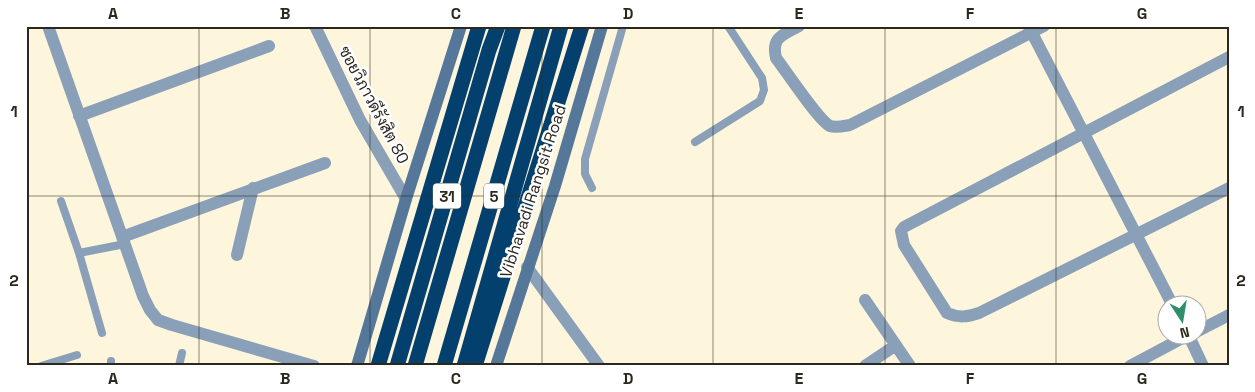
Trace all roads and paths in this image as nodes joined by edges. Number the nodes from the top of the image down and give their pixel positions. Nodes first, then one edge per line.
1 (48, 26) edge
2 (315, 26) edge
3 (461, 26) edge
4 (480, 26) edge
5 (498, 26) edge
6 (514, 26) edge
7 (543, 26) edge
8 (561, 26) edge
9 (582, 26) edge
10 (602, 26) edge
11 (623, 26) edge
12 (728, 26) edge
13 (799, 26) edge
14 (1035, 28) edge
15 (269, 46) dead end
16 (1229, 57) edge
17 (79, 116) junction
18 (1083, 132) junction
19 (695, 142) dead end
20 (326, 163) dead end
21 (253, 188) junction
22 (592, 188) dead end
23 (1229, 188) edge
24 (406, 199) junction
25 (61, 201) dead end
26 (1136, 235) junction
27 (123, 241) junction
28 (79, 253) junction
29 (236, 255) dead end
30 (527, 267) junction
31 (1167, 294) edge
32 (865, 300) dead end
33 (1229, 315) edge
34 (1208, 326) edge
35 (102, 333) dead end
36 (1172, 344) edge
37 (1195, 344) edge
38 (896, 345) junction
39 (182, 353) dead end
40 (77, 355) dead end
41 (41, 366) edge
42 (179, 366) edge
43 (314, 366) edge
44 (357, 366) edge
45 (378, 366) edge
46 (397, 366) edge
47 (415, 366) edge
48 (444, 366) edge
49 (464, 366) edge
50 (474, 366) edge
51 (496, 366) edge
52 (599, 366) edge
53 (865, 366) edge
54 (910, 366) edge
55 (1130, 366) edge
56 (1203, 366) edge

1 - 17 street
2 - 24 street, ซอยวิภาวดีรังสิต 80
3 - 24 main road, 31
4 - 45 highway
5 - 46 highway, 31
6 - 47 highway, 5
7 - 48 highway, 5
8 - 49 highway, Vibhavadi Rangsit Road
9 - 50 highway
10 - 30 main road, Vibhavadi Rangsit Road
11 - 22 lane
12 - 19 lane
13 - 14 street
14 - 18 street
15 - 17 street
16 - 18 street
17 - 27 street
18 - 26 street
18 - 26 street
20 - 21 street
21 - 27 street
21 - 29 street
23 - 26 street
24 - 44 main road, 31
25 - 28 lane
26 - 31 street
27 - 28 lane
27 - 43 street
28 - 35 lane
30 - 51 main road, Vibhavadi Rangsit Road
30 - 52 street
32 - 38 street
33 - 34 street
36 - 55 street
37 - 56 street
38 - 53 street
38 - 54 street
39 - 42 lane
40 - 41 lane

